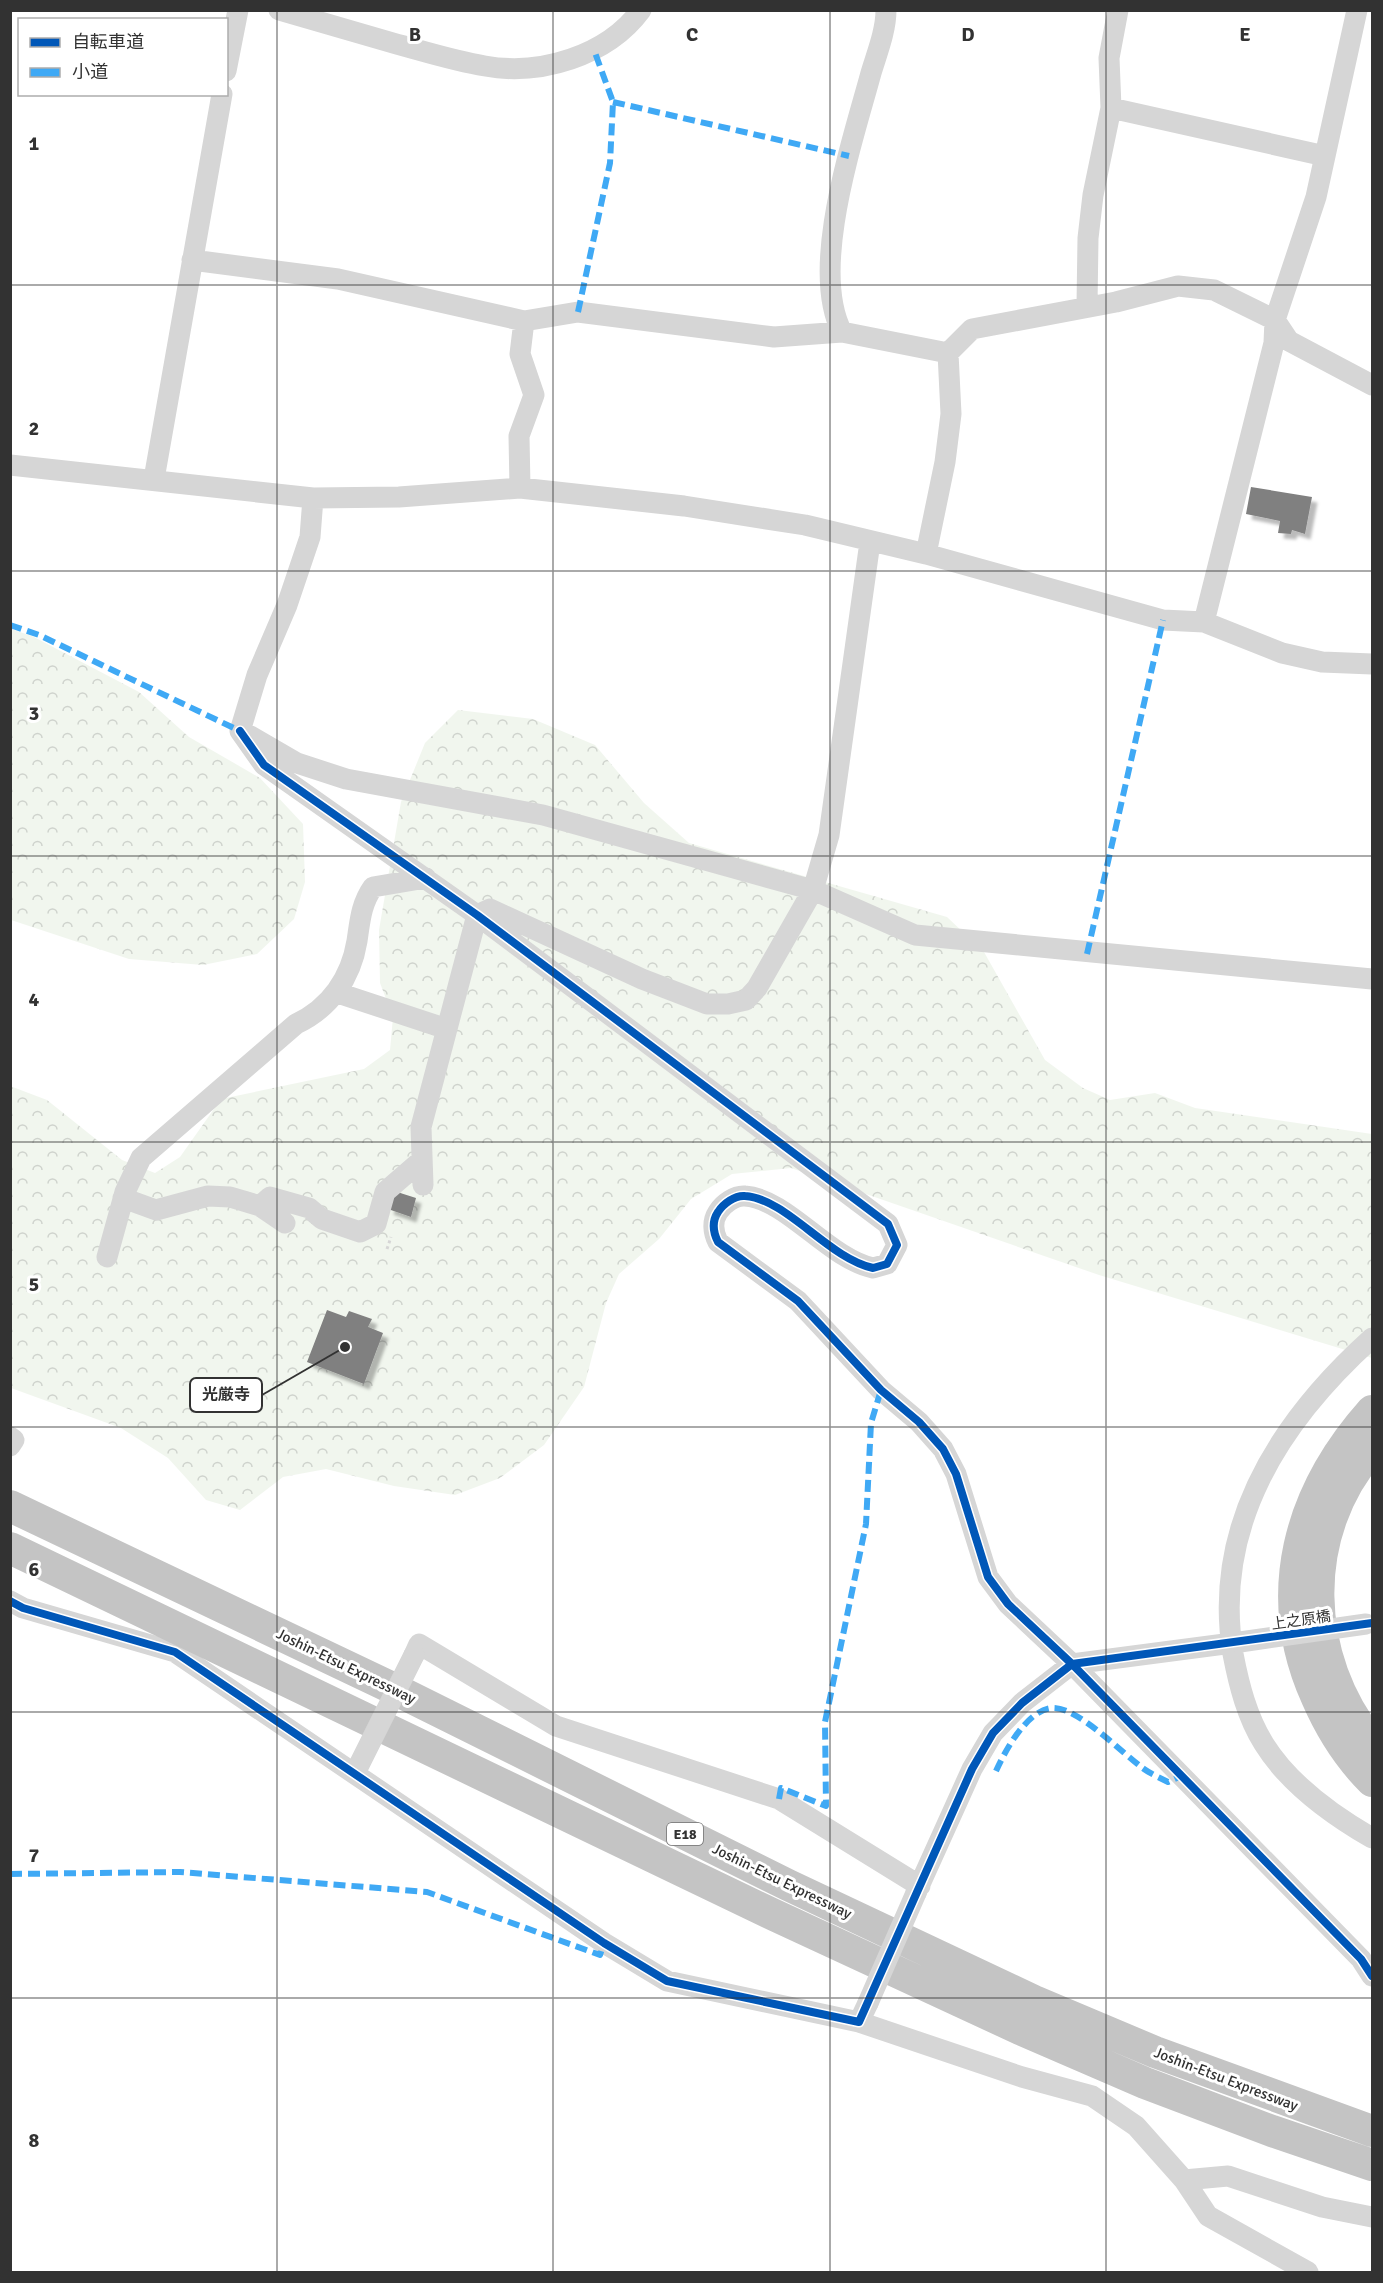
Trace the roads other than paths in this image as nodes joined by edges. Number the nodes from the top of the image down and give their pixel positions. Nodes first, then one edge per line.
1 (237, 10) edge
2 (279, 10) edge
3 (641, 10) edge
4 (886, 10) edge
5 (1118, 10) edge
6 (1357, 10) edge
7 (228, 60) edge
8 (222, 96) edge
9 (1111, 108) junction
10 (1324, 156) junction
11 (192, 260) junction
12 (1086, 305) junction
13 (1275, 320) junction
14 (524, 321) junction
15 (842, 332) junction
16 (948, 353) junction
17 (1372, 385) edge
18 (10, 465) edge
19 (154, 479) junction
20 (520, 488) junction
21 (313, 498) junction
22 (870, 542) junction
23 (926, 554) junction
24 (1204, 622) junction
25 (1372, 664) edge
26 (240, 731) junction
27 (426, 878) junction
28 (813, 890) junction
29 (477, 915) junction
30 (1372, 980) edge
31 (341, 986) junction
32 (447, 1029) junction
33 (422, 1160) junction
34 (423, 1185) dead end
35 (123, 1198) junction
36 (260, 1206) junction
37 (285, 1223) dead end
38 (107, 1257) dead end
39 (1372, 1338) edge
40 (1372, 1411) edge
41 (10, 1437) edge
42 (10, 1446) edge
43 (1372, 1449) edge
44 (10, 1506) edge
45 (10, 1548) edge
46 (10, 1601) edge
47 (1369, 1624) edge
48 (1236, 1643) junction
49 (1072, 1664) junction
50 (1372, 1743) edge
51 (356, 1770) junction
52 (1372, 1781) edge
53 (1372, 1838) edge
54 (918, 1889) junction
55 (1372, 1976) edge
56 (859, 2022) junction
57 (1145, 2083) junction
58 (1372, 2132) edge
59 (1372, 2165) edge
60 (1372, 2174) edge
61 (1184, 2180) junction
62 (1372, 2217) edge
63 (1308, 2272) edge

1 - 7 street
2 - 3 street
4 - 15 street
5 - 9 street
6 - 10 street
8 - 11 street
9 - 10 street
9 - 12 street
10 - 13 street
11 - 14 street
11 - 19 street
12 - 13 street
12 - 16 street
13 - 17 street
13 - 24 street
14 - 15 street
14 - 20 street
15 - 16 street
16 - 23 street
18 - 19 street
19 - 21 street
20 - 21 street
20 - 22 street
21 - 26 street
22 - 23 street
22 - 28 street
23 - 24 street
24 - 25 street
26 - 27 street
26 - 28 street
27 - 29 street
27 - 31 street
28 - 29 street
28 - 30 street
29 - 32 street
29 - 49 street
31 - 32 street
31 - 35 street
32 - 33 street
33 - 34 street
33 - 36 street
35 - 36 street
35 - 38 street
36 - 37 street
39 - 48 street
40 - 52 highway
41 - 42 street
43 - 50 highway
44 - 58 highway, Joshin-Etsu Expressway / E18
45 - 57 highway, Joshin-Etsu Expressway / E18
46 - 51 street
47 - 48 street, 上之原橋, bridge
48 - 49 street, 上之原橋
48 - 53 street
49 - 54 street
49 - 55 street
51 - 54 street, bridge
51 - 56 street
54 - 56 street, bridge
56 - 61 street
57 - 59 highway, Joshin-Etsu Expressway / E18
57 - 60 highway
61 - 62 street
61 - 63 street

